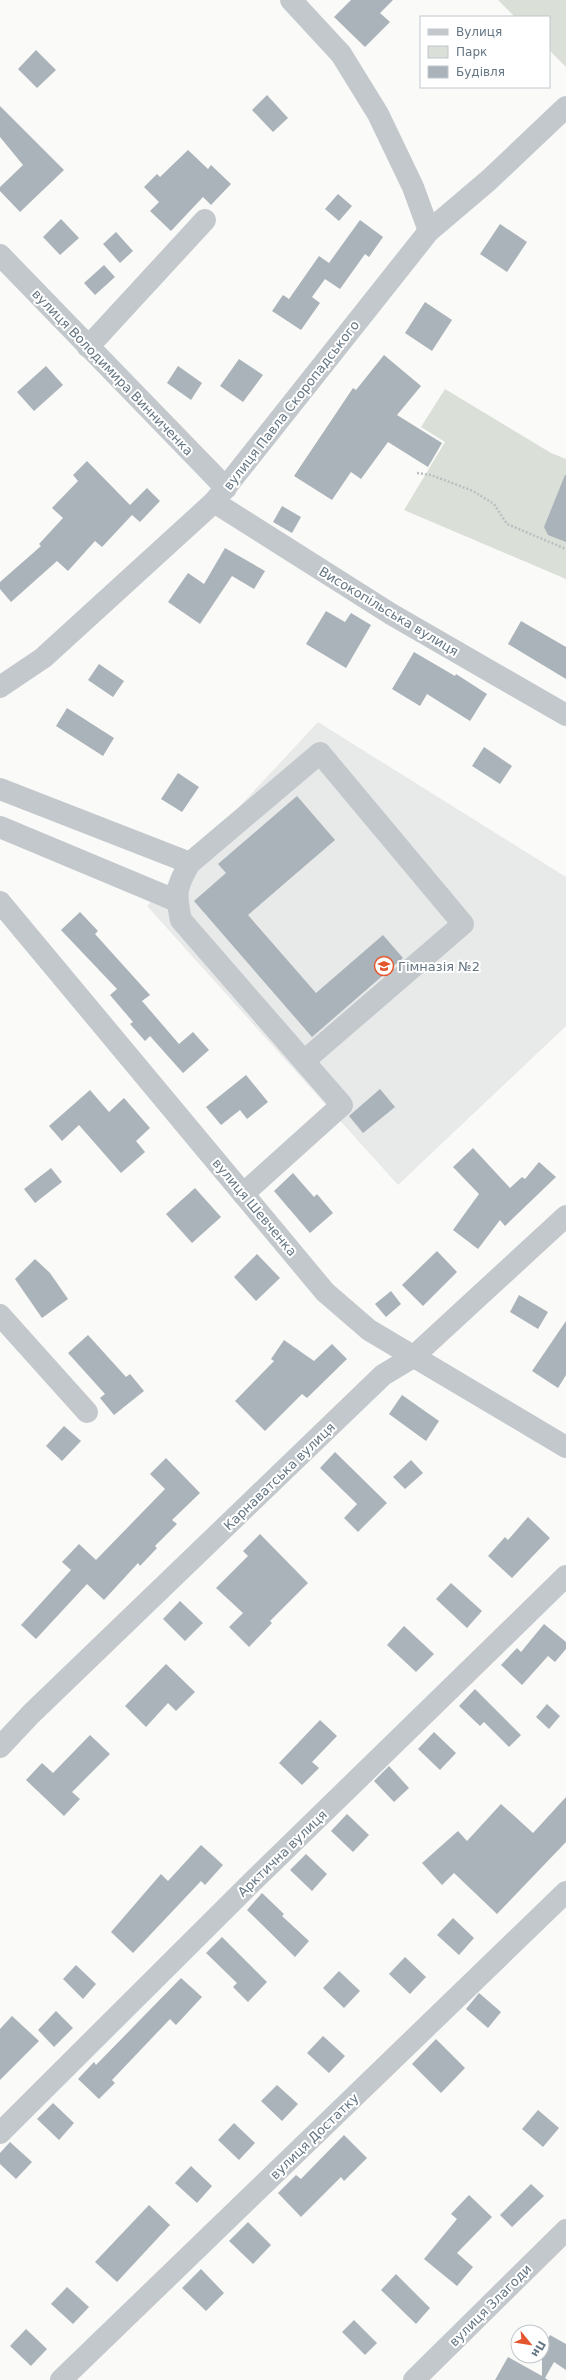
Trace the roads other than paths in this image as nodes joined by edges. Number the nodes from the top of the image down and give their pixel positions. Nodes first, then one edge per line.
1 (291, 0) edge
2 (566, 107) edge
3 (205, 220) dead end
4 (429, 231) junction
5 (0, 255) edge
6 (88, 347) junction
7 (220, 495) junction
8 (0, 687) edge
9 (566, 715) edge
10 (0, 789) edge
11 (0, 827) edge
12 (190, 863) junction
13 (177, 901) junction
14 (0, 902) edge
15 (304, 1061) junction
16 (244, 1194) junction
17 (566, 1216) edge
18 (0, 1315) edge
19 (413, 1358) junction
20 (87, 1412) dead end
21 (566, 1447) edge
22 (566, 1576) edge
23 (0, 1747) edge
24 (566, 1892) edge
25 (0, 2133) edge
26 (566, 2230) edge
27 (61, 2380) edge
28 (414, 2380) edge

1 - 4 street
2 - 4 street, вулиця Павла Скоропадського
3 - 6 street
4 - 7 street, вулиця Павла Скоропадського
5 - 6 street, вулиця Володимира Винниченка
6 - 7 street, вулиця Володимира Винниченка
7 - 8 street, вулиця Павла Скоропадського
7 - 9 street, Високопільська вулиця
10 - 12 street
11 - 13 street
12 - 13 street
12 - 15 street
13 - 15 street
14 - 16 street, вулиця Шевченка
15 - 16 street
16 - 19 street, вулиця Шевченка
17 - 19 street, Карнаватська вулиця
18 - 20 street
19 - 21 street, вулиця Шевченка
19 - 23 street, Карнаватська вулиця
22 - 25 street, Арктична вулиця
24 - 27 street, вулиця Достатку
26 - 28 street, вулиця Злагоди

